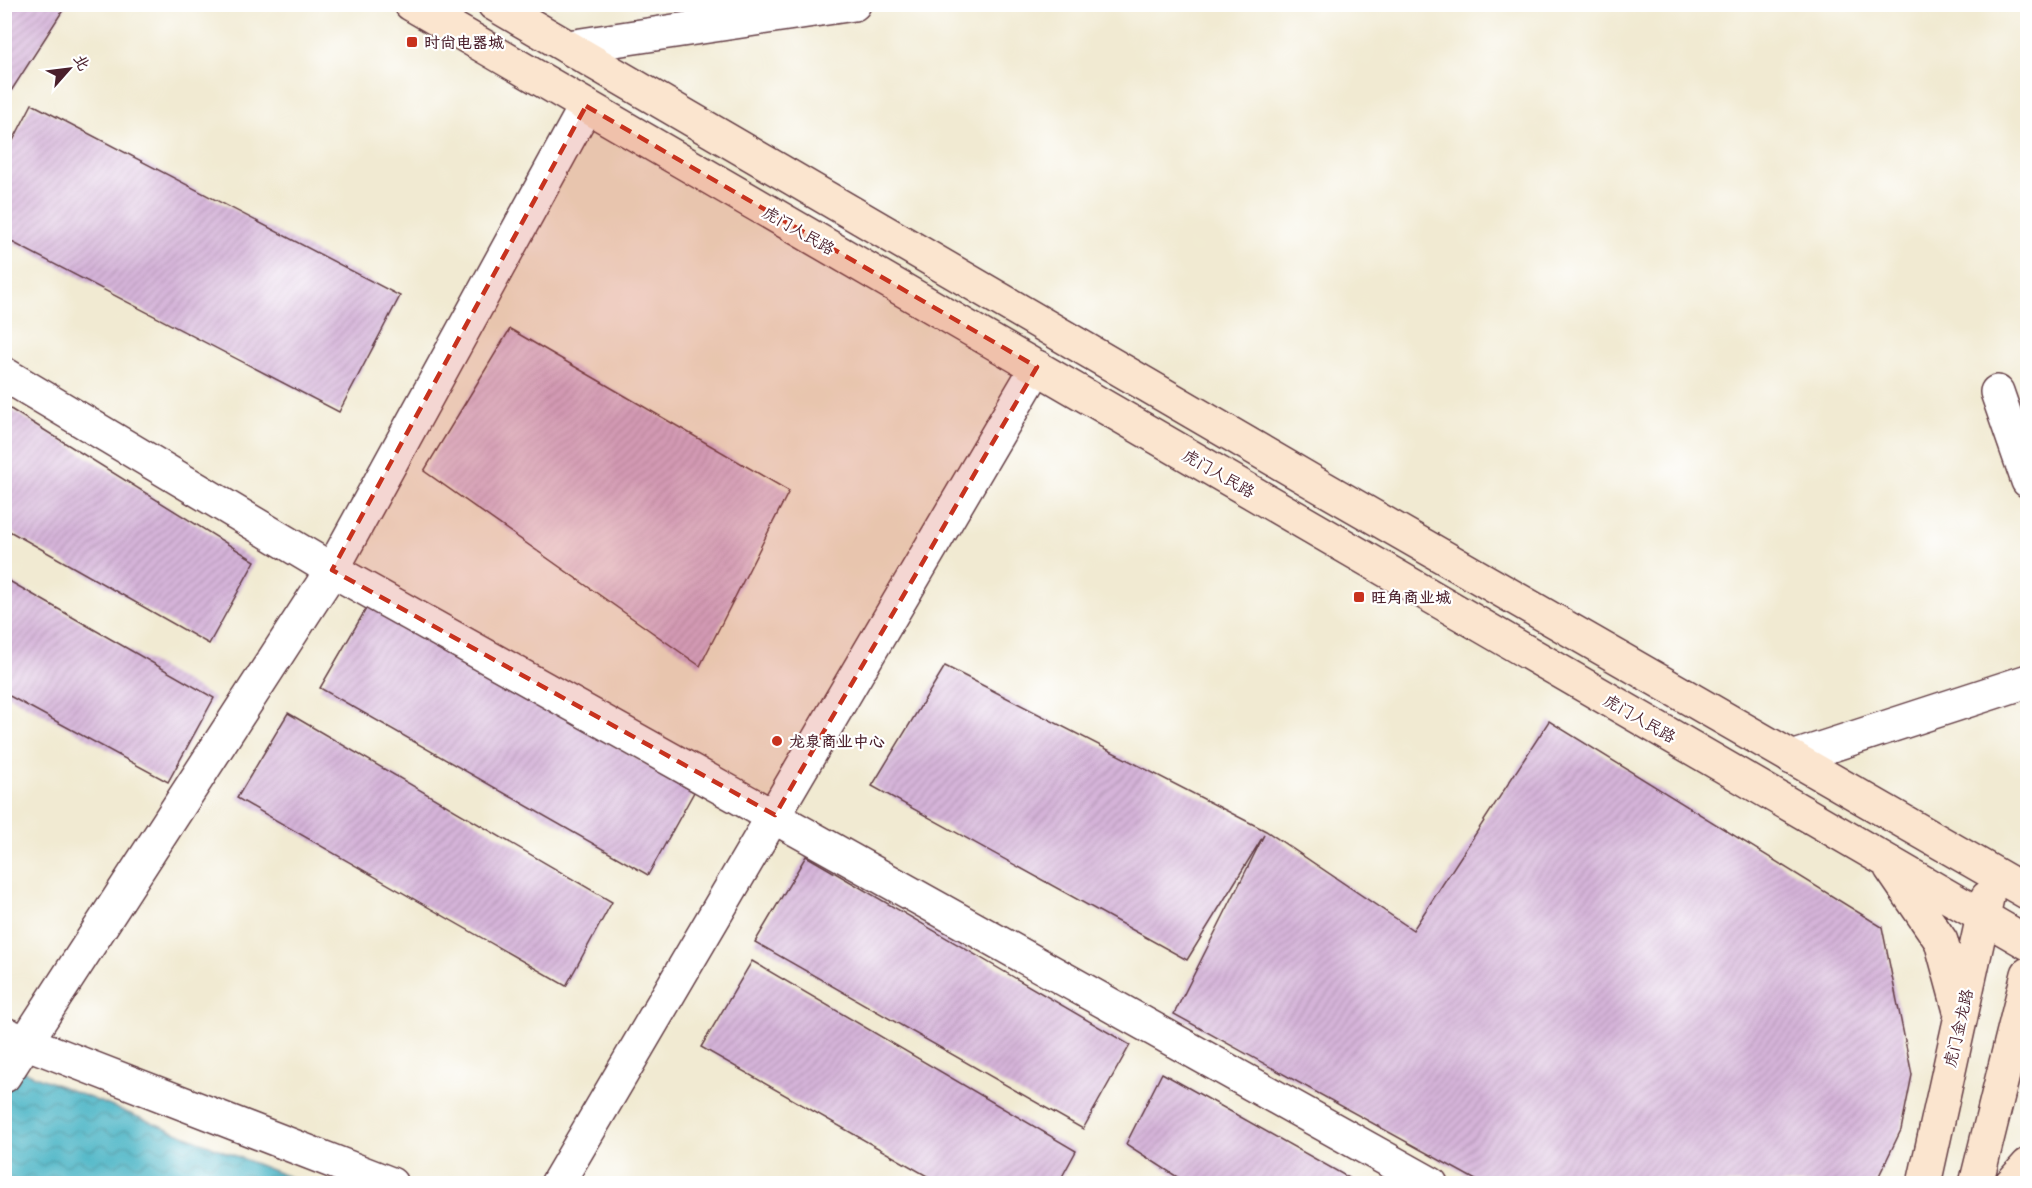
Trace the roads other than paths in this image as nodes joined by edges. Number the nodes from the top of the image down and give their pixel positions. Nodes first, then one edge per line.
1 (411, 4) edge
2 (494, 4) edge
3 (854, 4) edge
4 (568, 47) junction
5 (586, 106) junction
6 (1037, 367) junction
7 (4, 374) edge
8 (1997, 393) dead end
9 (2028, 481) edge
10 (332, 570) junction
11 (2028, 681) edge
12 (1792, 758) junction
13 (775, 815) junction
14 (1887, 861) junction
15 (1993, 873) junction
16 (2028, 893) edge
17 (1983, 917) junction
18 (2028, 943) edge
19 (2028, 974) edge
20 (1961, 1014) junction
21 (15, 1039) edge
22 (4, 1076) edge
23 (2028, 1165) edge
24 (391, 1184) edge
25 (557, 1184) edge
26 (1431, 1184) edge
27 (1924, 1184) edge
28 (1976, 1184) edge
29 (2011, 1184) edge

1 - 5 main road, 虎门人民路
2 - 4 main road
3 - 4 street
4 - 12 main road
5 - 6 main road, 虎门人民路
5 - 10 street
6 - 13 street
6 - 14 main road, 虎门人民路
7 - 10 street
8 - 9 street
10 - 13 street
10 - 21 street
11 - 12 street
12 - 15 main road
13 - 25 street
13 - 26 street
14 - 17 main road, 虎门人民路
14 - 20 main road
15 - 16 main road
15 - 17 main road, 虎门金龙路
17 - 18 main road, 虎门人民路
17 - 20 main road, 虎门金龙路
19 - 28 main road
20 - 27 main road, 虎门金龙路
21 - 22 street
21 - 24 street
23 - 29 main road

